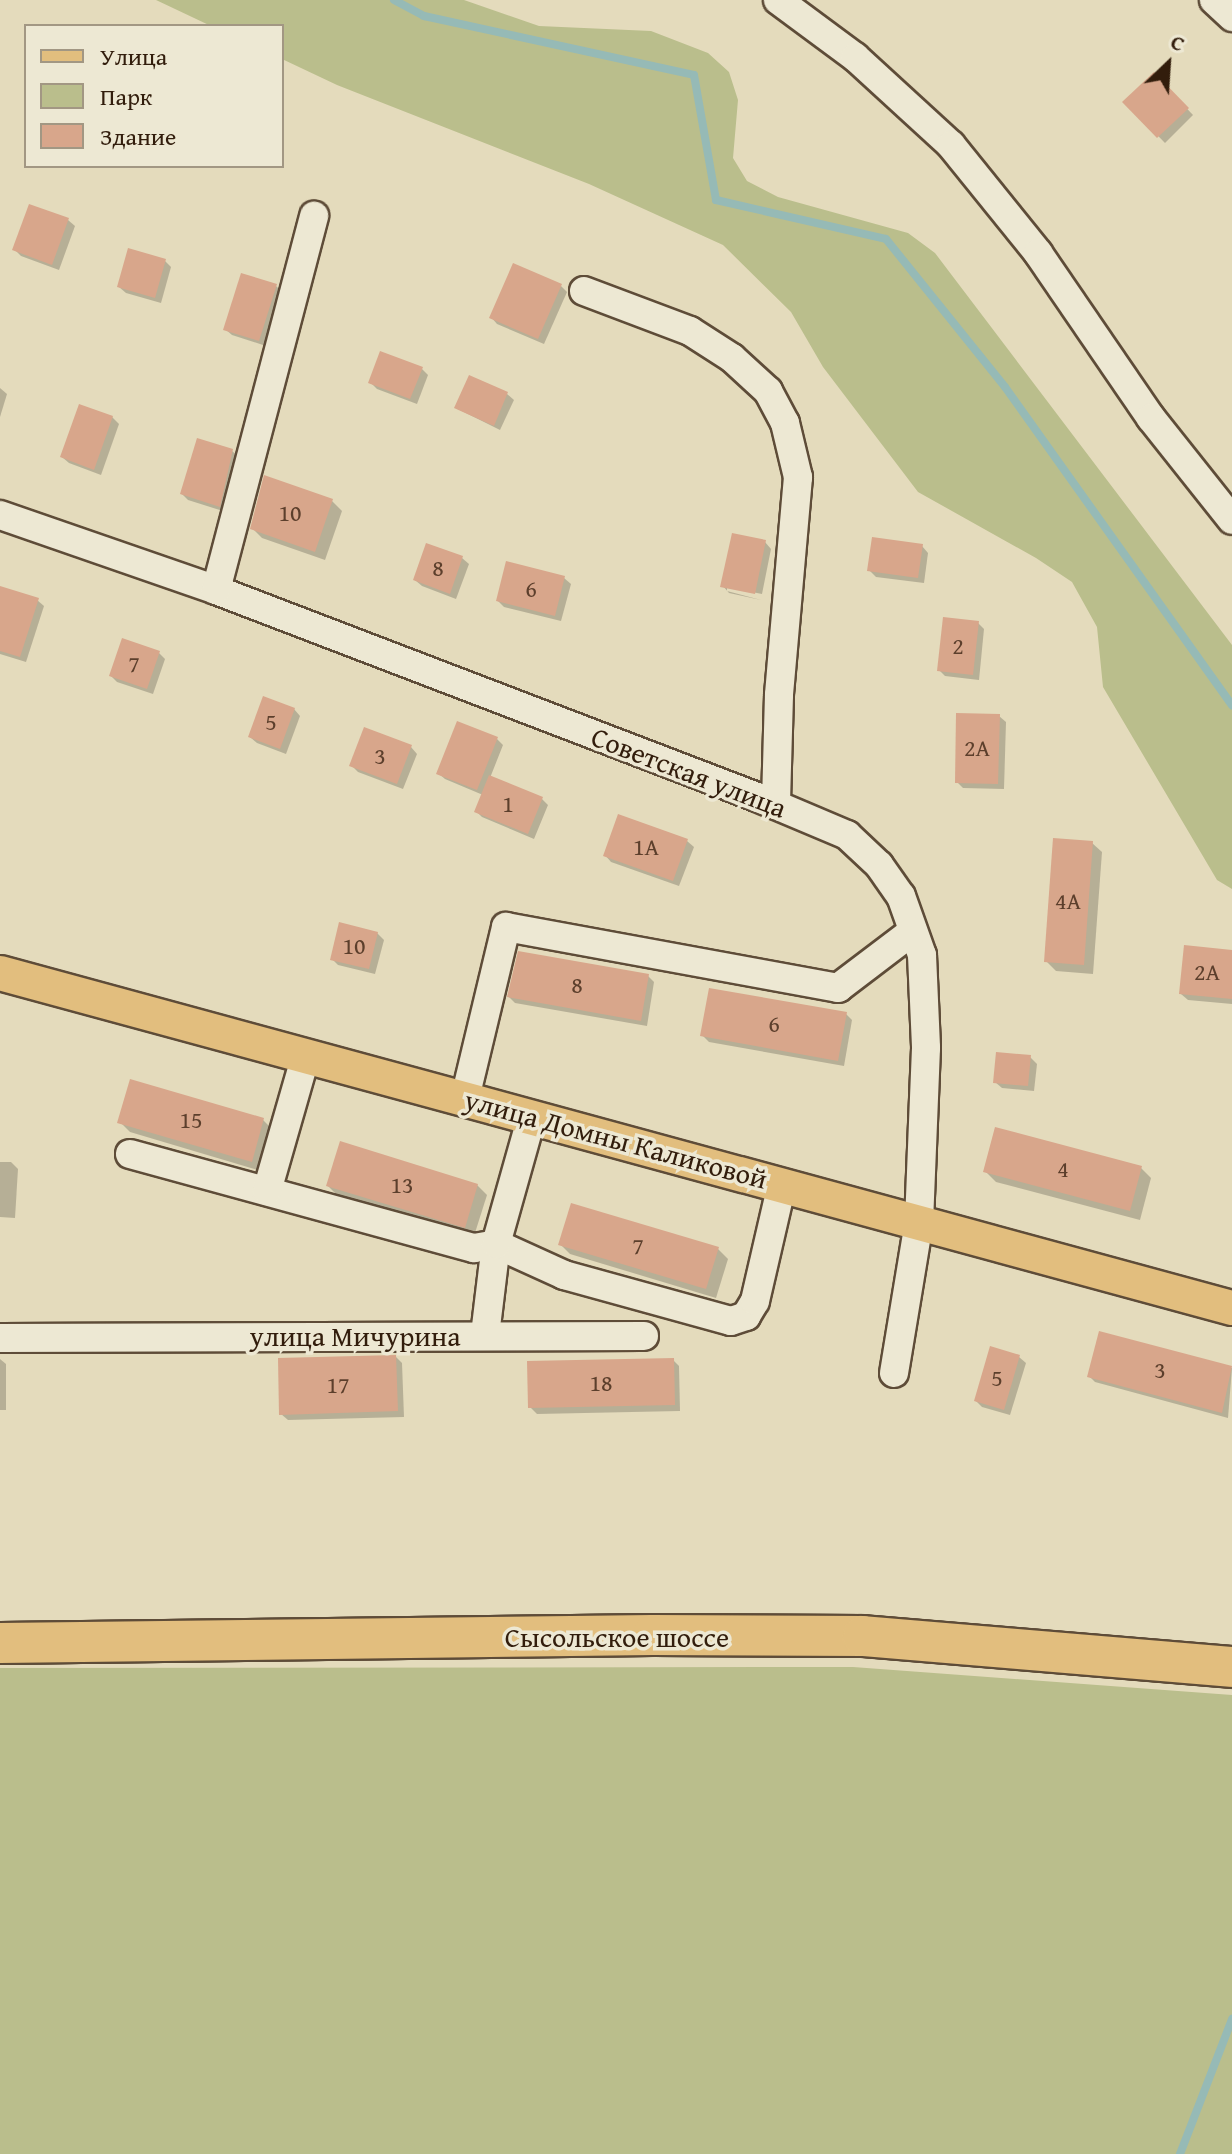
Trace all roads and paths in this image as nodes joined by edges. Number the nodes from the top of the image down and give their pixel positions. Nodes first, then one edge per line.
1 (778, 0) edge
2 (1214, 0) edge
3 (1232, 17) edge
4 (314, 216) dead end
5 (584, 291) dead end
6 (0, 515) edge
7 (1232, 520) edge
8 (216, 590) junction
9 (776, 805) junction
10 (913, 931) junction
11 (0, 973) edge
12 (306, 1055) junction
13 (465, 1098) junction
14 (532, 1116) junction
15 (130, 1154) dead end
16 (782, 1184) junction
17 (267, 1191) junction
18 (919, 1222) junction
19 (496, 1244) junction
20 (1232, 1308) edge
21 (485, 1335) junction
22 (644, 1336) dead end
23 (0, 1338) edge
24 (894, 1373) dead end
25 (0, 1643) edge
26 (1232, 1667) edge

1 - 7 street
2 - 3 street
4 - 8 street
5 - 9 street
6 - 8 street, Советская улица
8 - 9 street, Советская улица
9 - 10 street, Советская улица
10 - 13 street
10 - 18 street, Советская улица
11 - 12 main road, улица Домны Каликовой
12 - 13 main road, улица Домны Каликовой
12 - 17 street
13 - 14 main road, улица Домны Каликовой
14 - 16 main road, улица Домны Каликовой
14 - 19 street, улица Мичурина
15 - 17 street
16 - 18 main road, улица Домны Каликовой
16 - 19 street
17 - 19 street
18 - 20 main road, улица Домны Каликовой
18 - 24 street, Советская улица
19 - 21 street, улица Мичурина
21 - 22 street
21 - 23 street, улица Мичурина
25 - 26 highway, Сысольское шоссе

